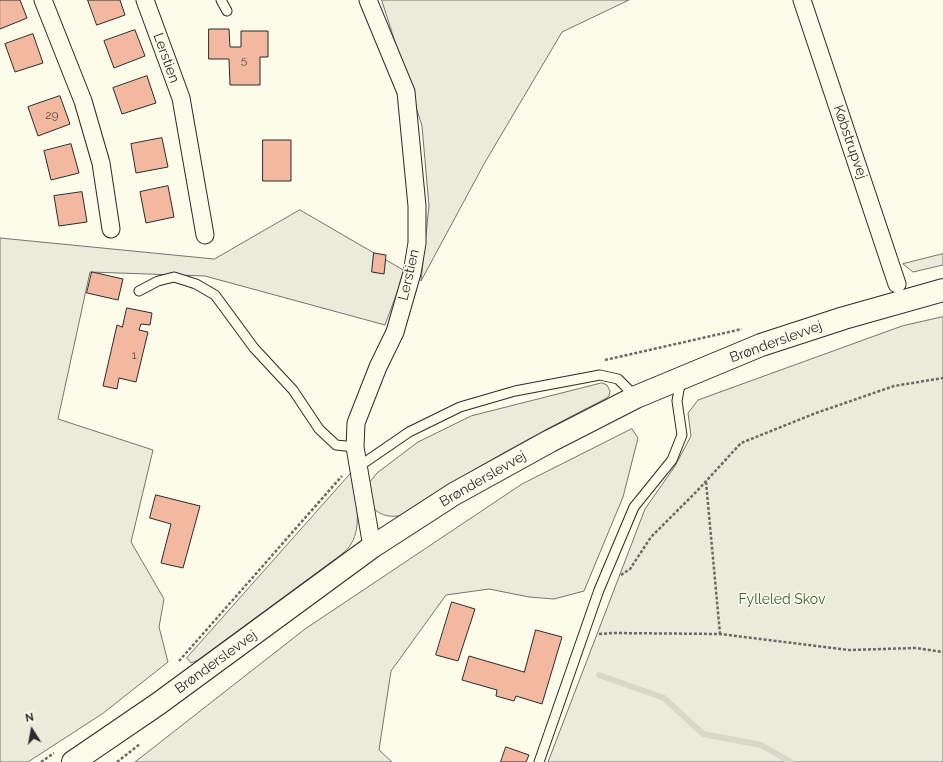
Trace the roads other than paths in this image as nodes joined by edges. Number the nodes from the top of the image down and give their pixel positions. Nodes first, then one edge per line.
1 (43, 0) edge
2 (145, 0) edge
3 (221, 0) edge
4 (368, 0) edge
5 (802, 0) edge
6 (227, 11) dead end
7 (111, 229) dead end
8 (205, 235) dead end
9 (898, 284) dead end
10 (943, 290) edge
11 (139, 291) dead end
12 (681, 378) junction
13 (636, 397) junction
14 (356, 458) junction
15 (372, 548) junction
16 (66, 755) edge
17 (539, 762) edge

1 - 7 street
2 - 8 street, Lerstien
3 - 6 lane
4 - 14 street, Lerstien
5 - 9 street, Købstrupvej
10 - 12 main road, Brønderslevvej
11 - 14 lane
12 - 13 main road, Brønderslevvej
12 - 17 lane
13 - 14 lane
13 - 15 main road, Brønderslevvej
14 - 15 street, Lerstien
15 - 16 main road, Brønderslevvej

